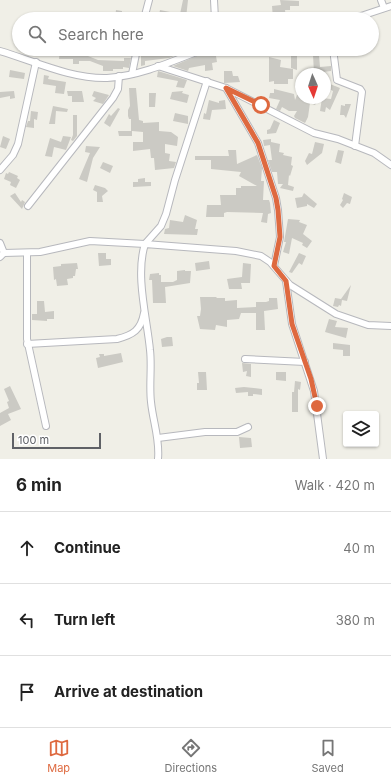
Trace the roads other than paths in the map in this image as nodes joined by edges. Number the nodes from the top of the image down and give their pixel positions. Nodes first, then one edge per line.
1 (149, 0) edge
2 (214, 0) edge
3 (381, 0) edge
4 (388, 7) edge
5 (146, 12) edge
6 (215, 12) edge
7 (373, 12) edge
8 (0, 51) edge
9 (12, 55) edge
10 (16, 56) edge
11 (136, 56) edge
12 (185, 56) edge
13 (334, 56) edge
14 (36, 62) junction
15 (158, 66) junction
16 (132, 74) junction
17 (119, 76) junction
18 (207, 81) junction
19 (226, 88) junction
20 (355, 146) junction
21 (391, 165) edge
22 (0, 170) edge
23 (28, 206) dead end
24 (0, 243) edge
25 (145, 244) junction
26 (27, 253) junction
27 (2, 256) edge
28 (274, 266) junction
29 (286, 281) junction
30 (144, 308) junction
31 (391, 326) edge
32 (27, 344) junction
33 (245, 359) dead end
34 (305, 362) junction
35 (46, 426) dead end
36 (248, 427) dead end
37 (158, 438) junction
38 (158, 459) edge
39 (323, 459) edge

1 - 5 street
2 - 6 street
3 - 4 street
4 - 7 street
8 - 9 street
10 - 14 street
11 - 16 street
12 - 15 street
13 - 20 street
14 - 17 street
14 - 22 street
15 - 16 street
15 - 18 street
16 - 17 street
17 - 23 street
18 - 19 street
18 - 25 street
19 - 20 street
19 - 28 street
20 - 21 street
24 - 27 street
25 - 26 street
25 - 28 street
25 - 30 street
26 - 27 street
26 - 32 street
28 - 29 street
29 - 31 street
29 - 34 street
30 - 32 street
30 - 37 street
32 - 35 street
33 - 34 street
34 - 39 street
36 - 37 street
37 - 38 street

